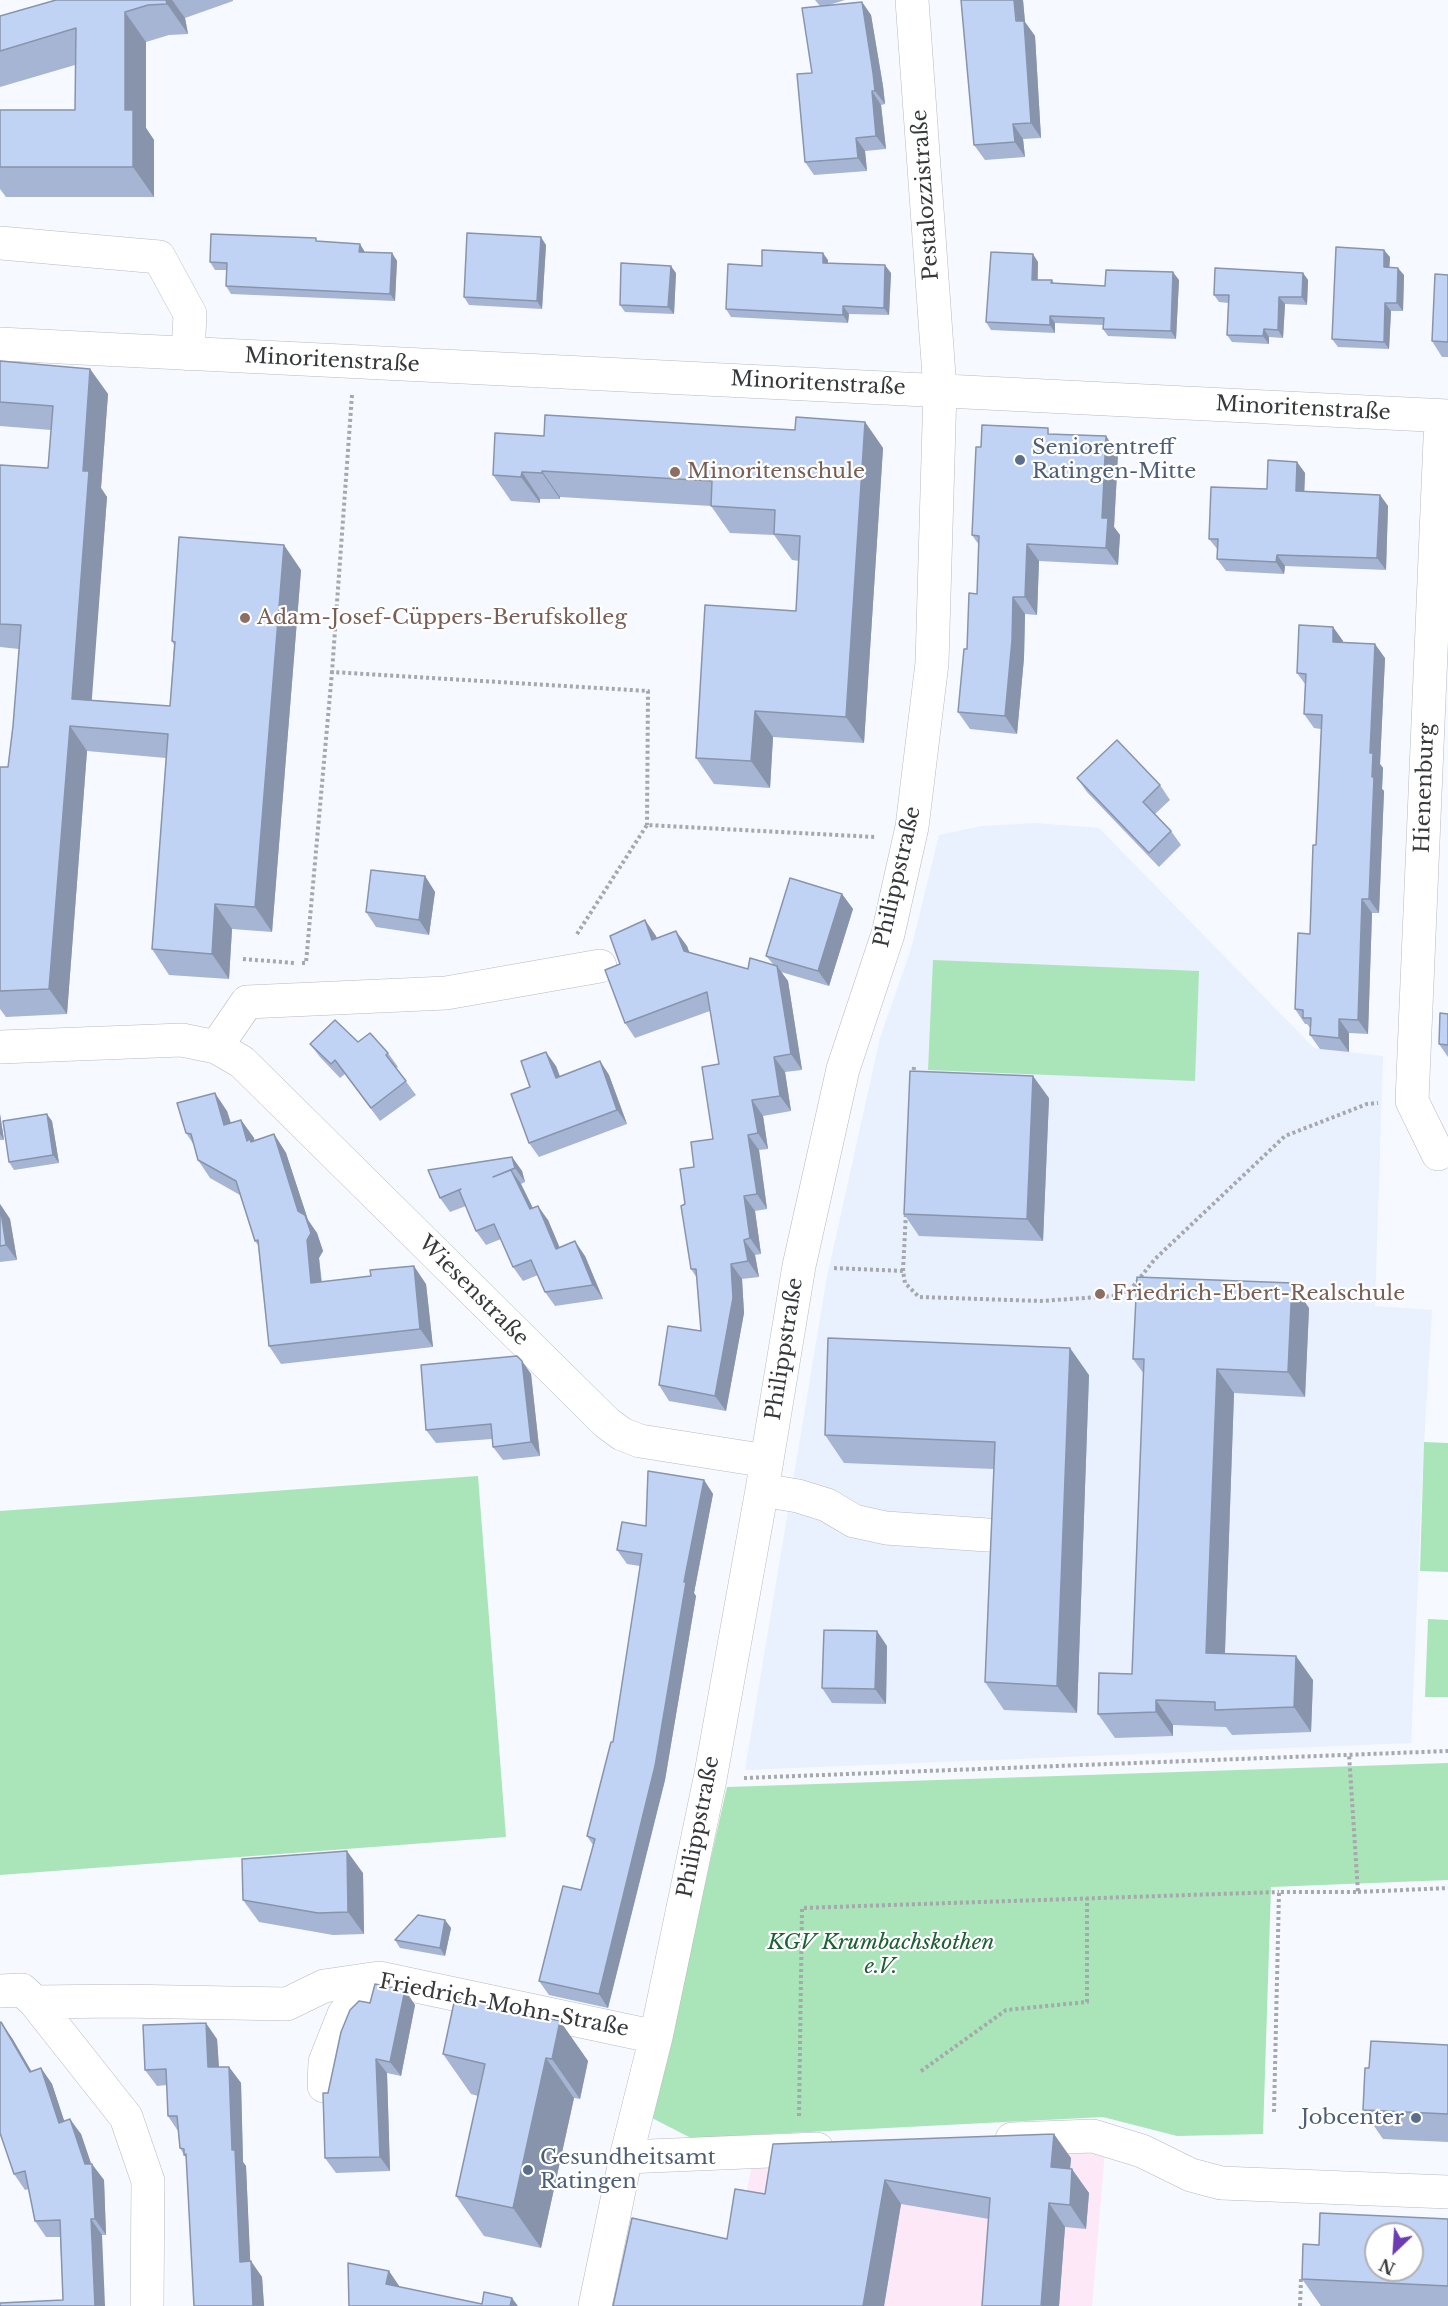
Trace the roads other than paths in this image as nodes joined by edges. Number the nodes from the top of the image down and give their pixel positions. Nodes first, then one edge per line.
1 (912, 0) edge
2 (0, 243) edge
3 (0, 344) edge
4 (188, 354) junction
5 (940, 390) junction
6 (1444, 416) edge
7 (600, 966) dead end
8 (0, 1047) edge
9 (216, 1047) junction
10 (1438, 1154) dead end
11 (764, 1476) junction
12 (987, 1535) dead end
13 (379, 1978) junction
14 (0, 1991) edge
15 (35, 2002) junction
16 (656, 2037) junction
17 (324, 2086) dead end
18 (987, 2141) edge
19 (846, 2147) edge
20 (626, 2157) junction
21 (1448, 2192) edge
22 (147, 2306) edge
23 (595, 2306) edge

1 - 5 street, Pestalozzistraße
2 - 4 street
3 - 4 street, Minoritenstraße
4 - 5 street, Minoritenstraße
5 - 6 street, Minoritenstraße
5 - 11 street, Philippstraße
6 - 10 street, Hienenburg
7 - 9 street
8 - 9 street, Wiesenstraße
9 - 11 street, Wiesenstraße
11 - 12 street, Wiesenstraße
11 - 16 street, Philippstraße
13 - 15 street, Friedrich-Mohn-Straße
13 - 16 street, Friedrich-Mohn-Straße
13 - 17 street
14 - 15 street, Friedrich-Mohn-Straße
15 - 22 street
16 - 20 street, Philippstraße
18 - 21 street
19 - 20 street
20 - 23 street, Philippstraße

